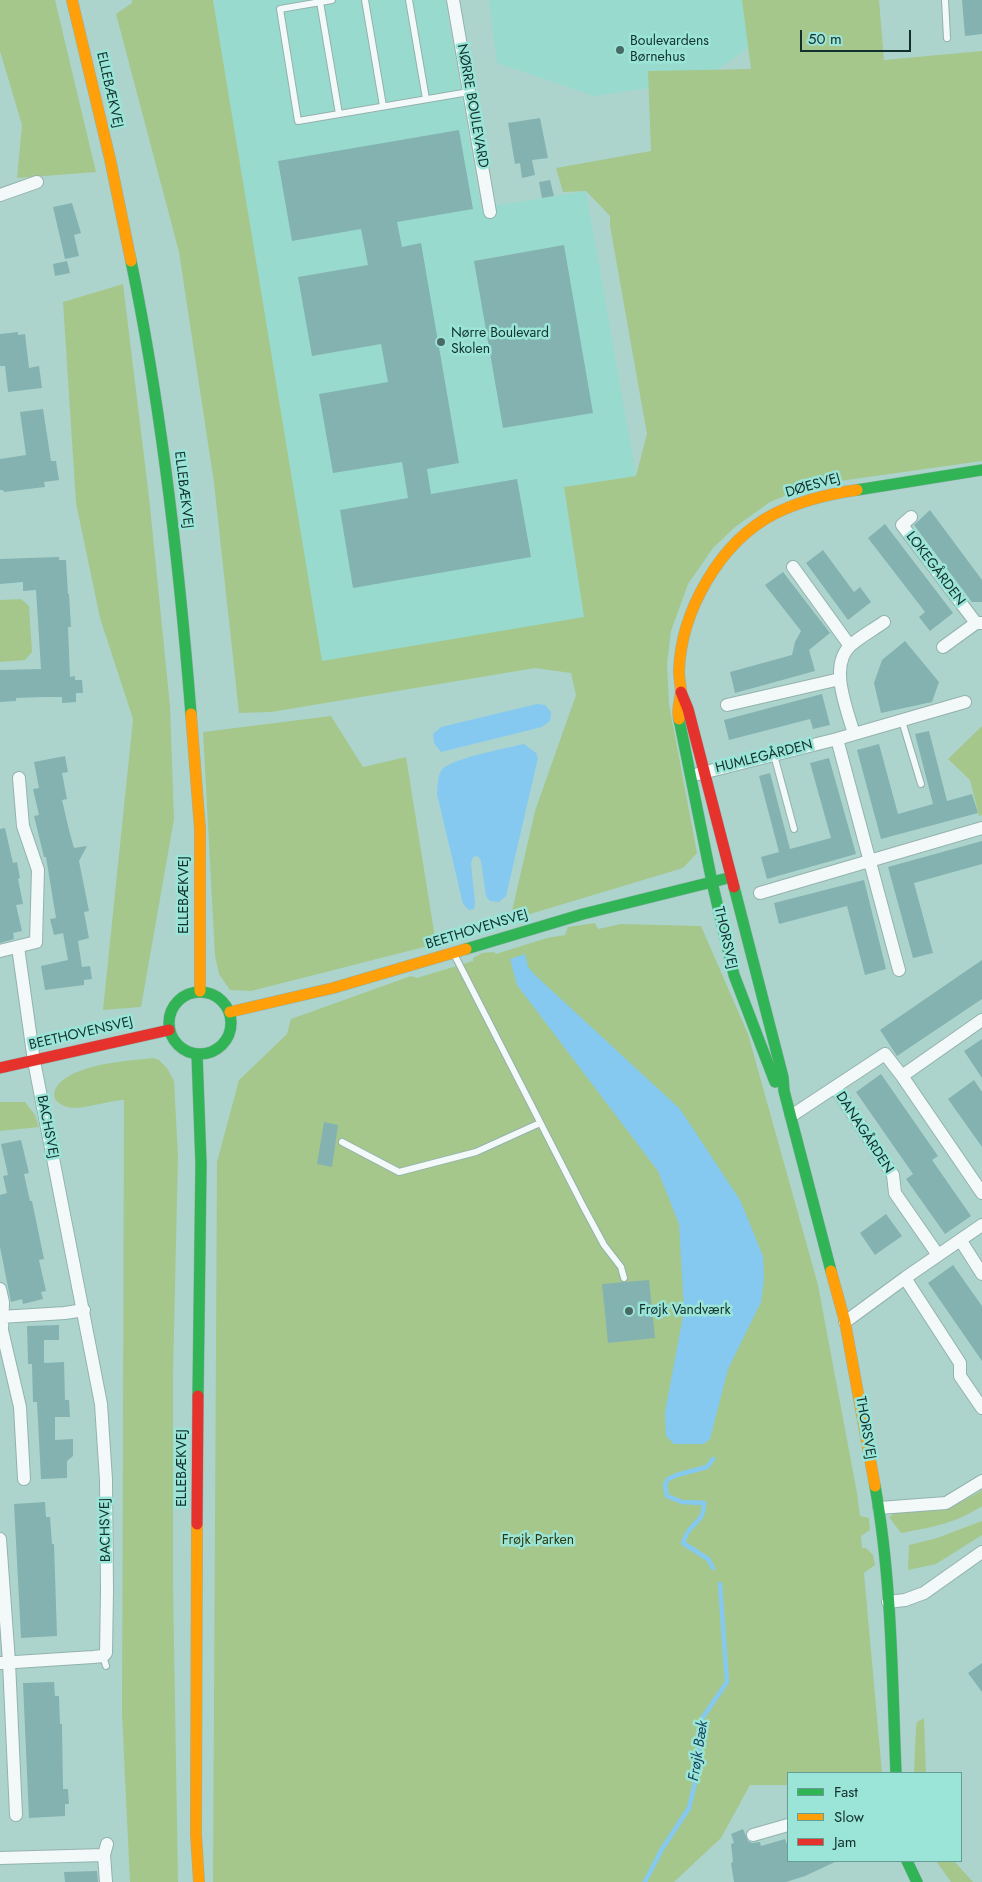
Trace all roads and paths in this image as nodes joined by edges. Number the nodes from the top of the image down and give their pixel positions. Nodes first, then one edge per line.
1 (72, 0) edge
2 (332, 0) edge
3 (365, 0) edge
4 (409, 0) edge
5 (453, 0) edge
6 (945, 0) edge
7 (320, 2) junction
8 (947, 38) dead end
9 (469, 92) junction
10 (426, 99) junction
11 (383, 106) junction
12 (339, 114) junction
13 (37, 182) dead end
14 (0, 195) edge
15 (490, 212) dead end
16 (982, 470) edge
17 (912, 517) dead end
18 (792, 567) dead end
19 (884, 622) dead end
20 (979, 623) edge
21 (850, 646) junction
22 (943, 647) dead end
23 (840, 679) junction
24 (681, 692) junction
25 (966, 702) dead end
26 (727, 705) dead end
27 (902, 721) junction
28 (854, 734) junction
29 (837, 739) junction
30 (774, 755) junction
31 (705, 773) junction
32 (692, 776) junction
33 (19, 778) dead end
34 (922, 784) dead end
35 (982, 828) edge
36 (794, 829) dead end
37 (869, 860) junction
38 (732, 877) junction
39 (712, 882) junction
40 (760, 893) dead end
41 (18, 947) junction
42 (0, 951) edge
43 (454, 953) junction
44 (899, 970) dead end
45 (200, 991) junction
46 (230, 1012) junction
47 (982, 1020) edge
48 (169, 1030) junction
49 (197, 1054) junction
50 (34, 1061) junction
51 (0, 1068) edge
52 (902, 1076) junction
53 (835, 1087) junction
54 (784, 1091) junction
55 (791, 1116) junction
56 (540, 1123) junction
57 (342, 1142) dead end
58 (982, 1193) edge
59 (982, 1225) edge
60 (961, 1241) junction
61 (938, 1256) junction
62 (982, 1274) edge
63 (624, 1278) dead end
64 (904, 1278) junction
65 (0, 1289) edge
66 (84, 1310) junction
67 (1, 1316) edge
68 (845, 1322) junction
69 (982, 1408) edge
70 (24, 1479) dead end
71 (982, 1481) edge
72 (880, 1508) junction
73 (0, 1539) edge
74 (982, 1552) edge
75 (888, 1602) junction
76 (4, 1662) edge
77 (896, 1772) edge
78 (16, 1815) dead end
79 (787, 1825) edge
80 (753, 1835) dead end
81 (0, 1858) edge
82 (907, 1862) edge
83 (106, 1882) edge
84 (199, 1882) edge
85 (917, 1882) edge

1 - 45 street, ELLEBÆKVEJ
2 - 7 lane
3 - 11 lane
4 - 10 lane
5 - 9 street, NØRRE BOULEVARD
6 - 8 lane
7 - 12 lane
7 - 12 lane
9 - 10 lane
9 - 15 street, NØRRE BOULEVARD
10 - 11 lane
11 - 12 lane
13 - 14 street
16 - 24 street, DØESVEJ
17 - 20 street, LOKEGÅRDEN
18 - 21 street
19 - 21 street
20 - 22 street, LOKEGÅRDEN
21 - 23 street
23 - 26 street
23 - 28 street
24 - 31 street, DØESVEJ
24 - 32 street, DØESVEJ
25 - 27 street, HUMLEGÅRDEN
27 - 28 street, HUMLEGÅRDEN
27 - 34 lane
28 - 29 street, HUMLEGÅRDEN
29 - 30 street, HUMLEGÅRDEN
29 - 37 street
30 - 31 street, HUMLEGÅRDEN
30 - 36 lane
31 - 32 street, HUMLEGÅRDEN
31 - 38 street, THORSVEJ
32 - 39 street, THORSVEJ
33 - 41 street
35 - 37 street
37 - 40 street
37 - 44 street
38 - 39 street, BEETHOVENSVEJ
38 - 54 street, THORSVEJ
39 - 43 street, BEETHOVENSVEJ
39 - 54 street, THORSVEJ
41 - 42 street
41 - 50 street, BACHSVEJ
43 - 46 street, BEETHOVENSVEJ
43 - 56 lane
45 - 46 street
45 - 48 street
46 - 49 street
47 - 52 street
48 - 49 street
48 - 50 street, BEETHOVENSVEJ
49 - 84 street, ELLEBÆKVEJ
50 - 51 street, BEETHOVENSVEJ
50 - 66 street, BACHSVEJ
52 - 53 street, DANAGÅRDEN
52 - 58 street, DANAGÅRDEN
53 - 55 street, DANAGÅRDEN
53 - 61 street, DANAGÅRDEN
54 - 55 street, THORSVEJ
55 - 68 street, THORSVEJ
56 - 57 lane
56 - 63 lane
59 - 60 street
60 - 61 street
60 - 62 street
61 - 64 street
64 - 68 street
64 - 69 street
65 - 67 street
66 - 67 street
66 - 76 street, BACHSVEJ
67 - 70 street
68 - 72 street, THORSVEJ
71 - 72 street
72 - 75 street, THORSVEJ
73 - 76 street
74 - 75 street
75 - 77 street, THORSVEJ
76 - 78 street
79 - 80 street
81 - 83 street
82 - 85 street

